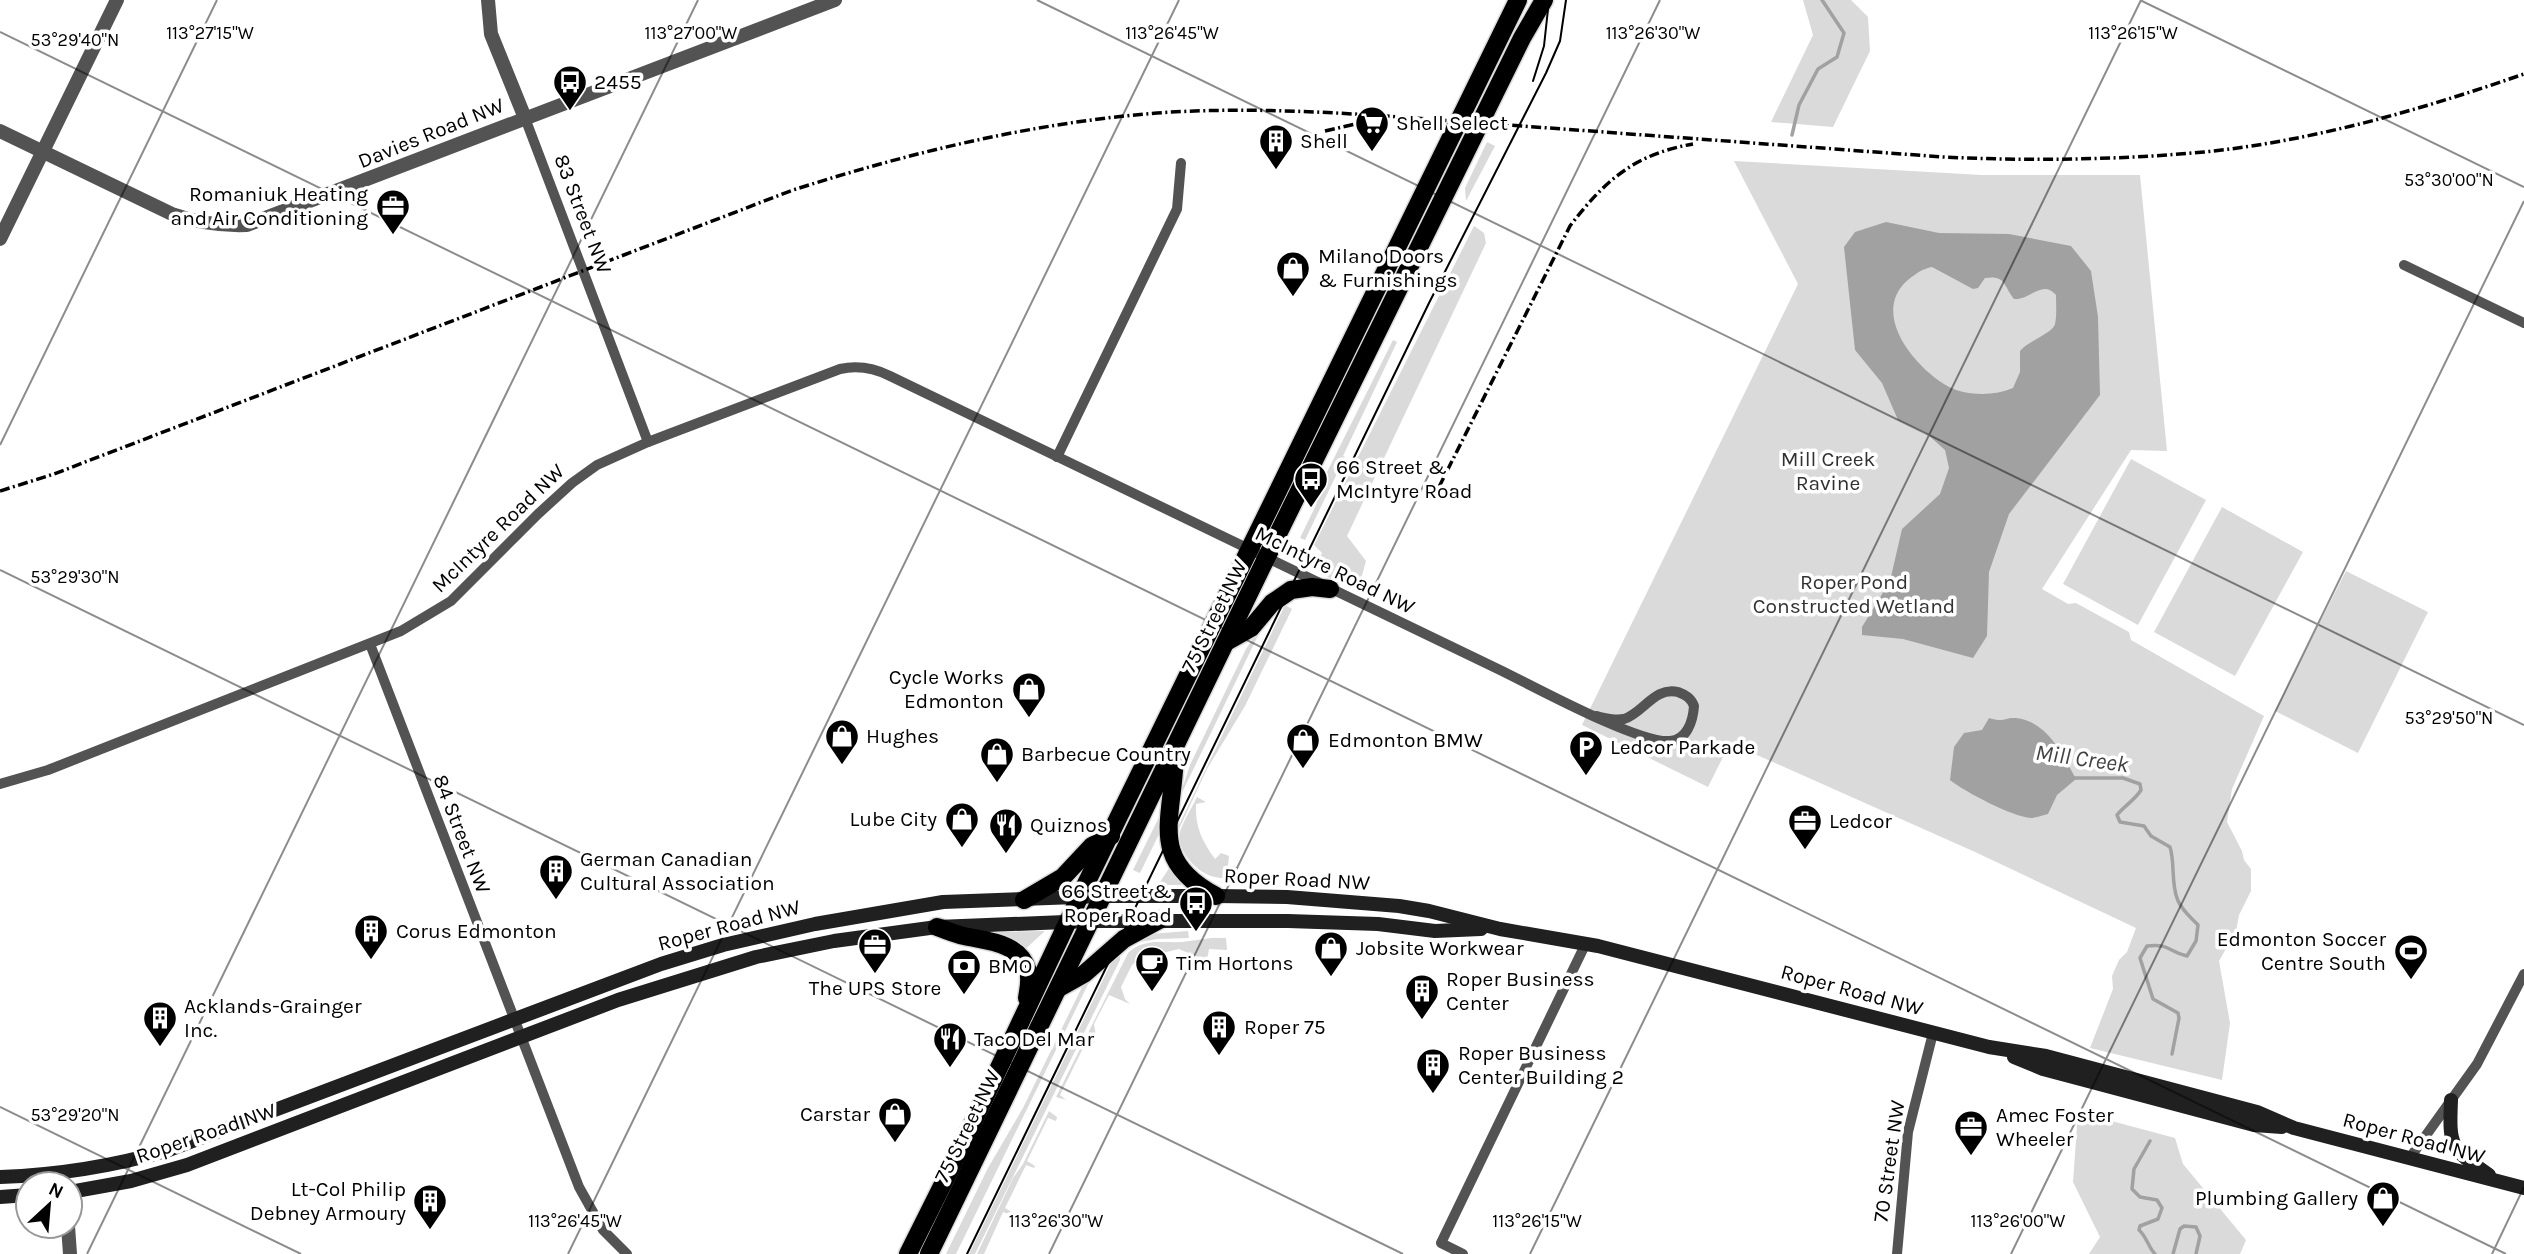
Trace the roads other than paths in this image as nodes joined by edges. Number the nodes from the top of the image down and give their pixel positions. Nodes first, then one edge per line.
1 (117, 0) edge
2 (488, 0) edge
3 (835, 0) edge
4 (1518, 0) edge
5 (1544, 0) edge
6 (525, 118) junction
7 (0, 131) edge
8 (43, 151) junction
9 (1181, 163) dead end
10 (0, 239) edge
11 (2404, 265) dead end
12 (2524, 323) edge
13 (648, 442) junction
14 (1057, 457) junction
15 (1250, 550) junction
16 (1267, 558) junction
17 (1330, 589) junction
18 (1228, 640) junction
19 (369, 644) junction
20 (1596, 716) junction
21 (1175, 748) junction
22 (0, 784) edge
23 (1111, 836) junction
24 (1216, 896) junction
25 (1102, 897) junction
26 (1079, 898) junction
27 (1024, 900) junction
28 (1158, 920) junction
29 (1090, 921) junction
30 (1067, 922) junction
31 (937, 927) junction
32 (1500, 929) junction
33 (1586, 943) junction
34 (2524, 974) edge
35 (1059, 988) junction
36 (1025, 1012) junction
37 (514, 1019) junction
38 (1933, 1033) junction
39 (520, 1036) junction
40 (2451, 1100) junction
41 (2409, 1159) junction
42 (84, 1173) edge
43 (2498, 1181) junction
44 (2524, 1188) edge
45 (84, 1189) edge
46 (627, 1254) edge
47 (908, 1254) edge
48 (929, 1254) edge
49 (1463, 1254) edge
50 (1897, 1254) edge

1 - 8 street
2 - 6 street, 83 Street NW
3 - 6 street, Davies Road NW
4 - 15 main road, 75 Street NW
5 - 16 main road, 75 Street NW
6 - 8 street, Davies Road NW
6 - 13 street, 83 Street NW
7 - 8 street, Davies Road NW
8 - 10 street
9 - 14 street
11 - 12 street
13 - 14 street, McIntyre Road NW
13 - 19 street, McIntyre Road NW
14 - 15 street, McIntyre Road NW
15 - 16 street, McIntyre Road NW
15 - 23 main road, 75 Street NW
16 - 17 street, McIntyre Road NW
16 - 18 main road, 75 Street NW
17 - 18 main road
17 - 20 street, McIntyre Road NW
18 - 21 main road, 75 Street NW
19 - 22 street, McIntyre Road NW
19 - 37 street, 84 Street NW
20 - 20 street, McIntyre Road NW
21 - 24 main road
21 - 25 main road, 75 Street NW
23 - 26 main road, 75 Street NW
23 - 27 main road
24 - 25 main road, Roper Road NW
24 - 32 main road, Roper Road NW
25 - 26 main road, Roper Road NW
25 - 29 main road, 75 Street NW
26 - 27 main road, Roper Road NW
26 - 30 main road, 75 Street NW
27 - 37 main road, Roper Road NW
28 - 29 main road, Roper Road NW
28 - 32 main road, Roper Road NW
28 - 35 main road
29 - 30 main road, Roper Road NW
29 - 35 main road, 75 Street NW
30 - 31 main road, Roper Road NW
30 - 36 main road, 75 Street NW
31 - 36 main road
31 - 39 main road, Roper Road NW
32 - 33 main road, Roper Road NW
33 - 38 main road, Roper Road NW
33 - 49 street
34 - 40 street
35 - 48 main road, 75 Street NW
36 - 47 main road, 75 Street NW
37 - 39 street, 84 Street NW
37 - 42 main road, Roper Road NW
38 - 41 main road, Roper Road NW
38 - 50 street, 70 Street NW
39 - 45 main road, Roper Road NW
39 - 46 street, 84 Street NW
40 - 41 street
40 - 43 main road
41 - 43 main road, Roper Road NW
43 - 44 main road, Roper Road NW

